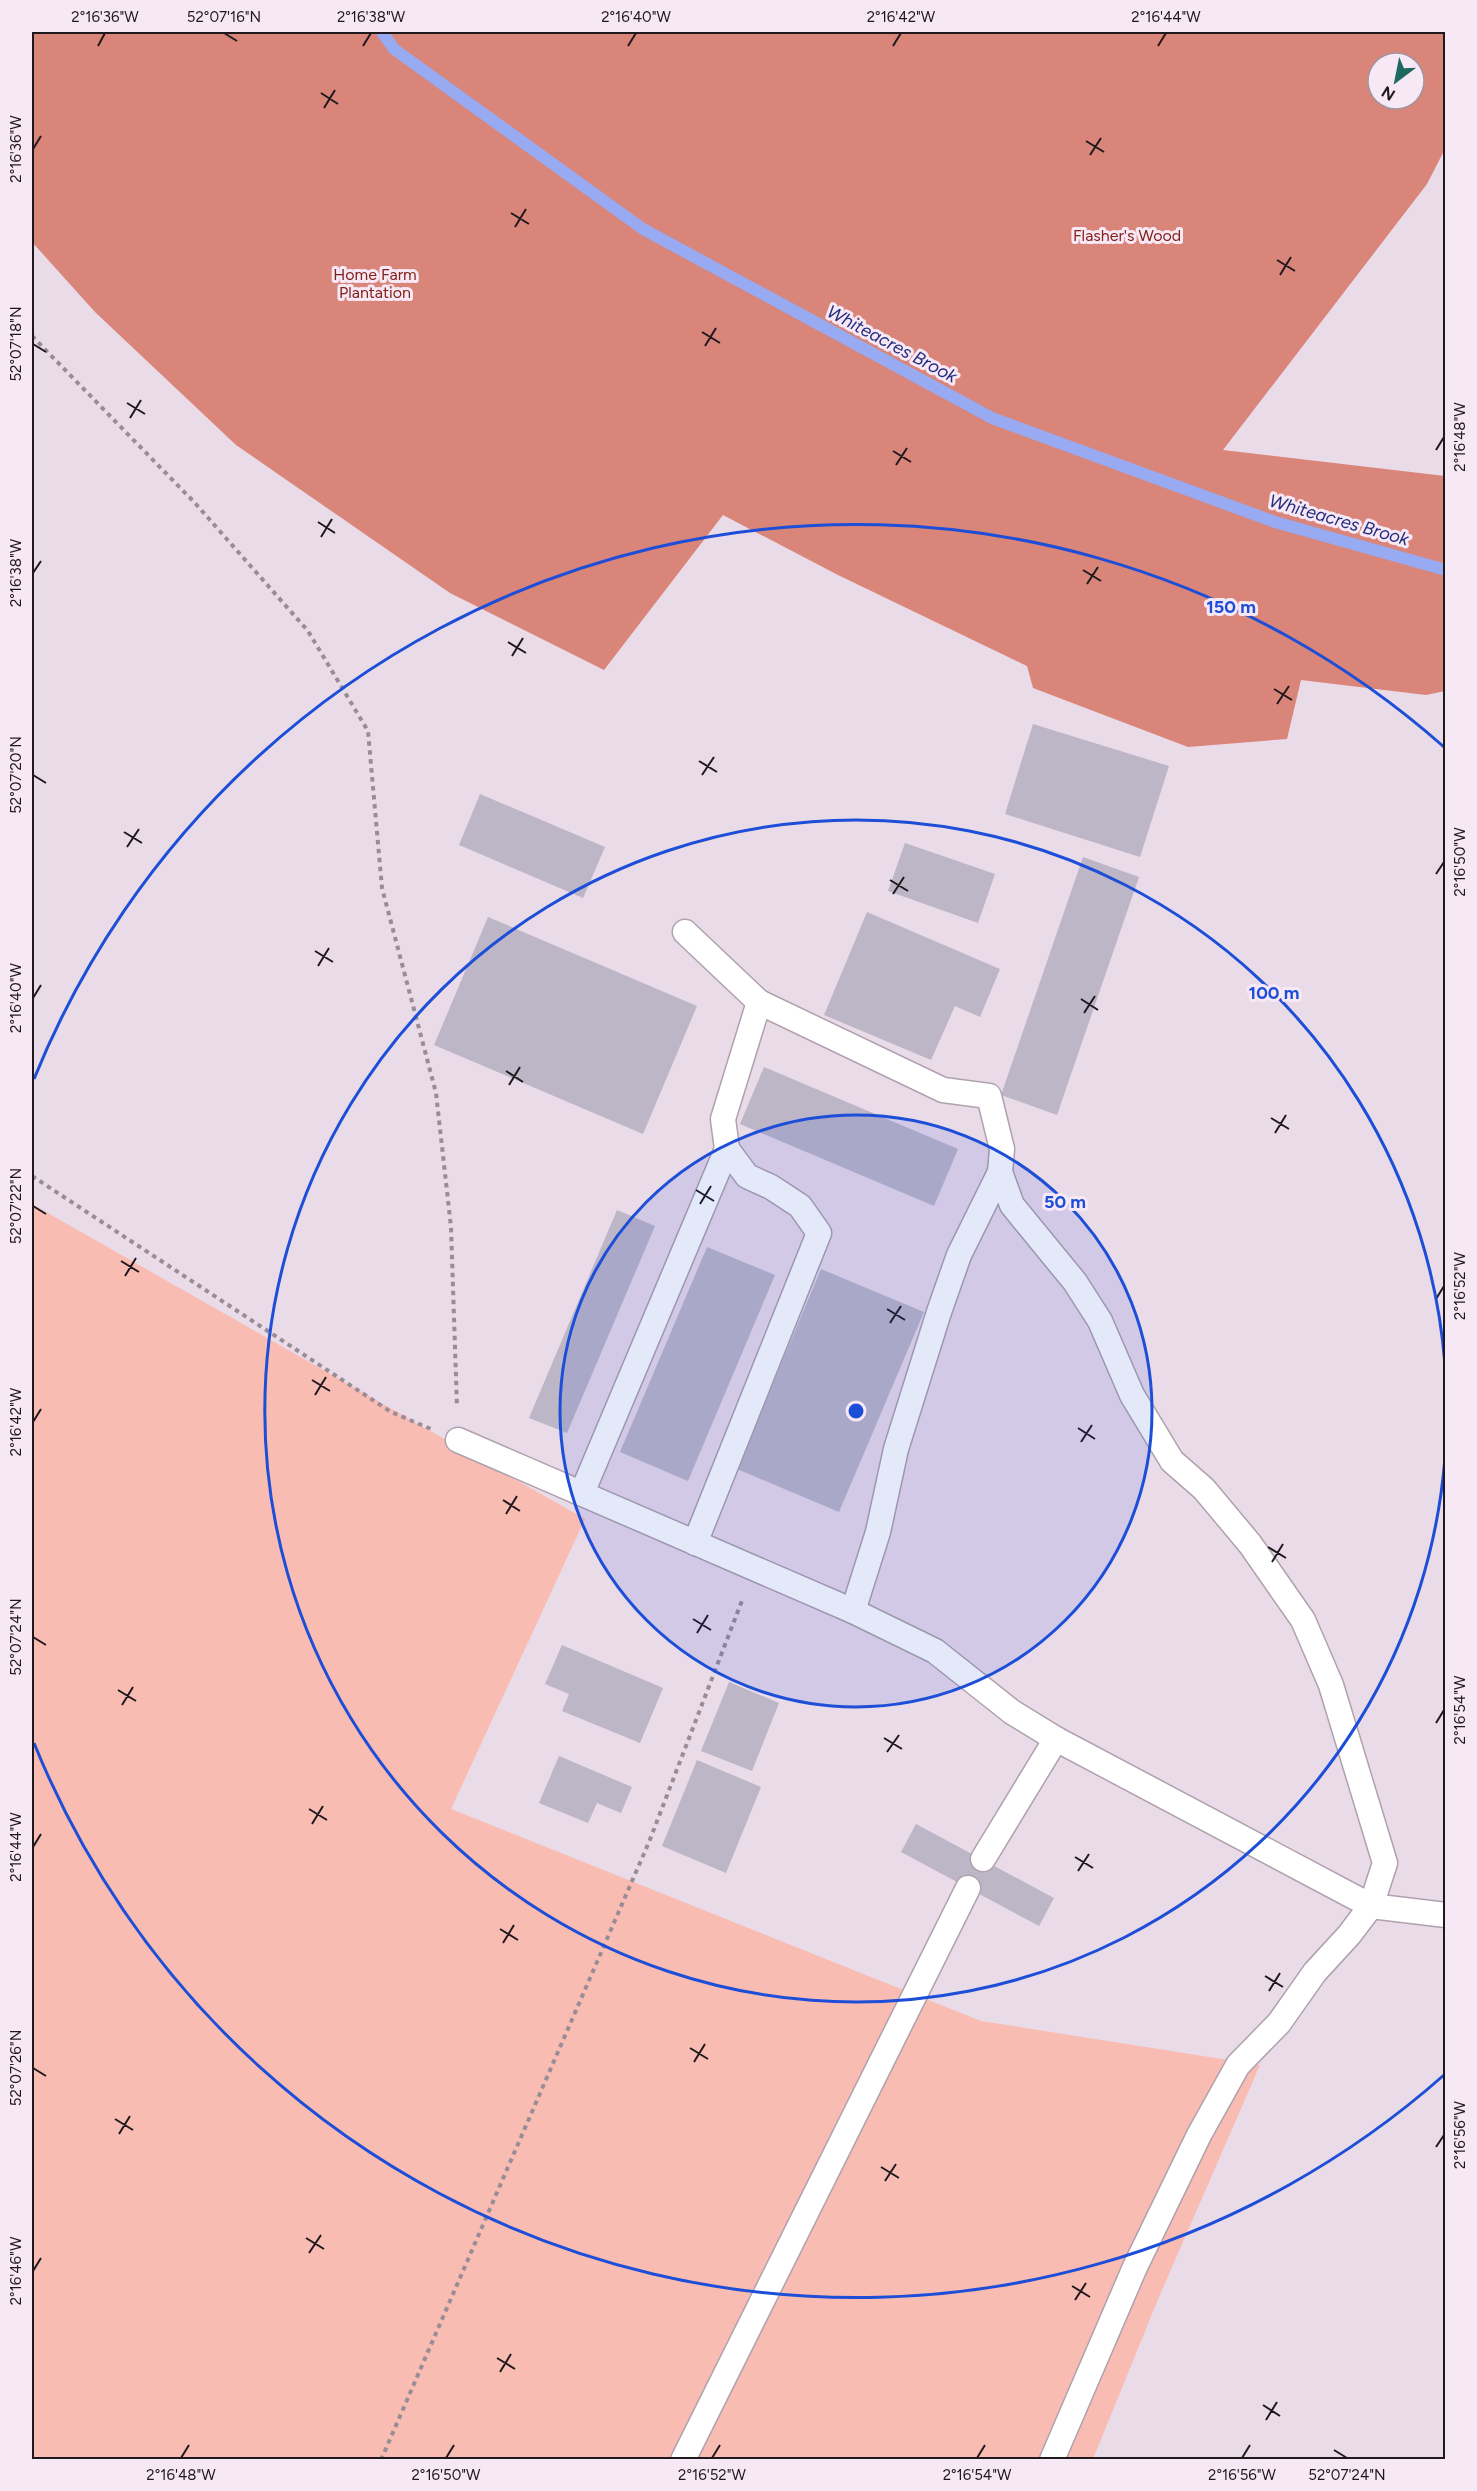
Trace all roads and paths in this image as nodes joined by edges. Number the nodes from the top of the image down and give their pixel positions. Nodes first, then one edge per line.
1 (32, 336) edge
2 (686, 932) dead end
3 (759, 1002) junction
4 (728, 1149) junction
5 (1000, 1172) junction
6 (32, 1176) edge
7 (458, 1440) junction
8 (582, 1493) junction
9 (695, 1543) junction
10 (755, 1569) junction
11 (853, 1611) junction
12 (1056, 1738) junction
13 (983, 1860) dead end
14 (968, 1888) dead end
15 (1371, 1906) junction
16 (1446, 1915) edge
17 (381, 2460) edge
18 (683, 2460) edge
19 (1052, 2460) edge

1 - 7 path
2 - 3 lane
3 - 4 lane
3 - 5 lane
4 - 8 lane
4 - 9 lane
5 - 11 lane
5 - 15 lane
6 - 7 path
7 - 8 lane
8 - 9 lane
9 - 10 lane
10 - 11 lane
10 - 17 path
11 - 12 lane
12 - 13 lane
12 - 15 lane
14 - 18 lane
15 - 16 lane
15 - 19 lane

